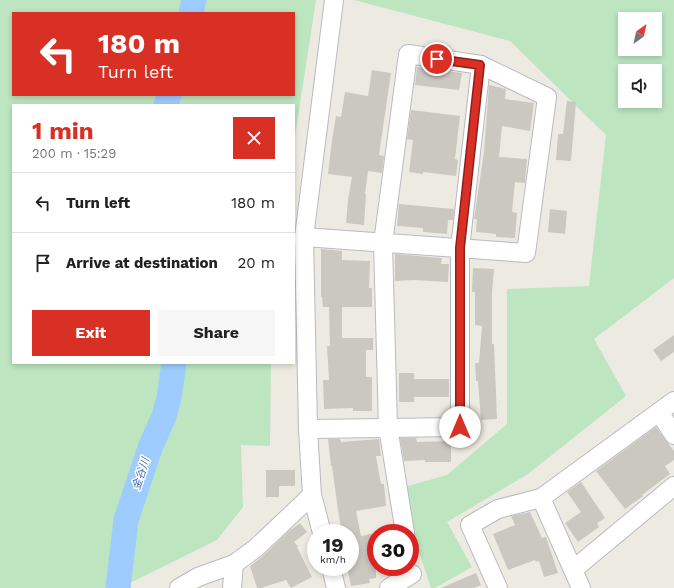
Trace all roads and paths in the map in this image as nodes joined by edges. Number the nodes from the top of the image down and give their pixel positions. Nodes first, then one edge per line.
1 (334, 0) edge
2 (480, 65) junction
3 (304, 237) junction
4 (383, 243) junction
5 (460, 248) junction
6 (674, 401) edge
7 (659, 412) junction
8 (388, 427) junction
9 (308, 429) junction
10 (674, 435) edge
11 (674, 486) edge
12 (312, 495) junction
13 (541, 498) junction
14 (320, 524) edge
15 (404, 524) edge
16 (234, 564) junction
17 (574, 569) junction
18 (333, 576) edge
19 (411, 576) edge
20 (179, 588) edge
21 (232, 588) edge
22 (336, 588) edge
23 (389, 588) edge
24 (498, 588) edge
25 (581, 588) edge

1 - 3 street
2 - 4 street
2 - 5 street
2 - 5 street
3 - 4 street
3 - 9 street
4 - 5 street
4 - 8 street
5 - 8 street
6 - 7 street
7 - 10 street
7 - 13 street
8 - 9 street
8 - 15 street
9 - 12 street
11 - 17 street
12 - 14 street
12 - 16 street
13 - 17 street
13 - 24 street
16 - 20 street
16 - 21 street
17 - 25 street
18 - 22 street
19 - 23 street

